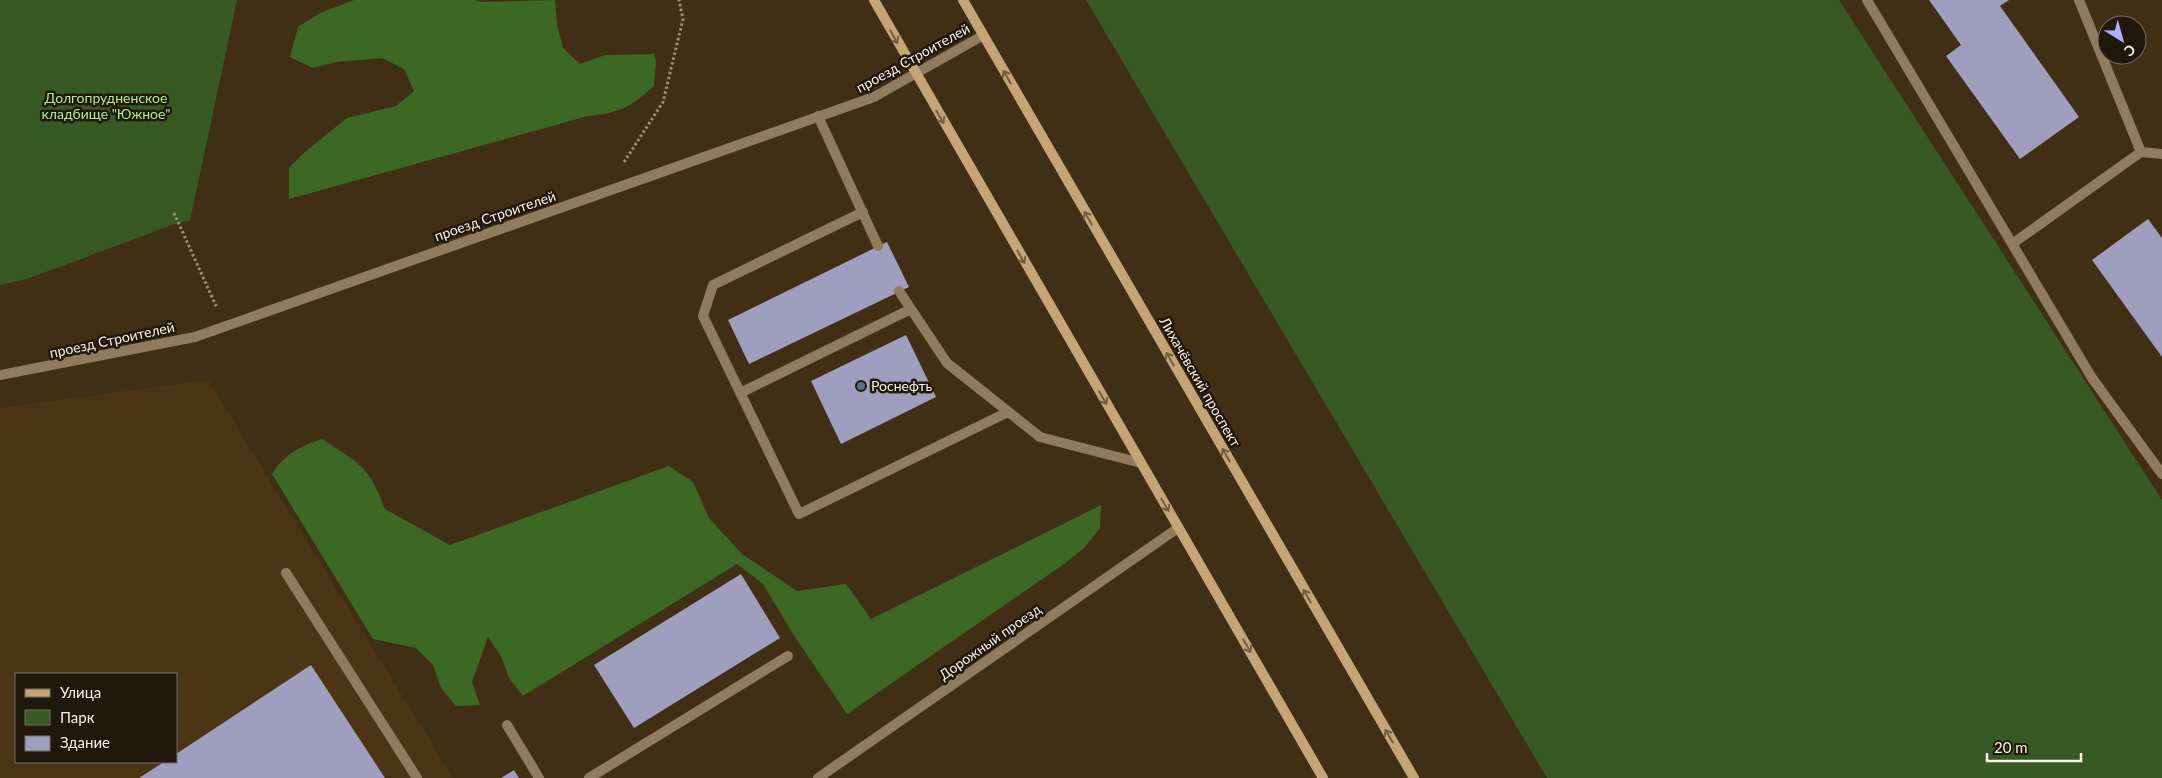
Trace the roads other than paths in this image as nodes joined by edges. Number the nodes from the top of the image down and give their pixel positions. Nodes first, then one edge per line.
1 (874, 0) edge
2 (963, 0) edge
3 (1867, 0) edge
4 (2079, 0) edge
5 (982, 36) junction
6 (915, 74) junction
7 (818, 116) junction
8 (2141, 152) junction
9 (2162, 154) edge
10 (863, 212) junction
11 (2012, 244) junction
12 (878, 246) dead end
13 (900, 291) dead end
14 (911, 309) junction
15 (0, 375) edge
16 (740, 393) junction
17 (1008, 412) junction
18 (1141, 463) junction
19 (2162, 474) edge
20 (1178, 528) junction
21 (286, 573) dead end
22 (788, 656) dead end
23 (507, 725) dead end
24 (417, 778) edge
25 (539, 778) edge
26 (589, 778) edge
27 (818, 778) edge
28 (1323, 778) edge
29 (1414, 778) edge

1 -> 6 main road
2 - 5 main road, Лихачёвский проспект
3 - 11 street
4 - 8 street
5 - 6 street, проезд Строителей
29 -> 5 main road, Лихачёвский проспект
6 - 7 street, проезд Строителей
6 -> 18 main road
7 - 10 street
7 - 15 street, проезд Строителей
8 - 9 street
8 - 11 street
10 - 12 street
10 - 16 street
11 - 19 street
13 - 14 street
14 - 16 street
14 - 17 street
16 - 17 street
17 - 18 street
18 -> 20 main road
20 - 27 street, Дорожный проезд
20 -> 28 main road
21 - 24 street
22 - 26 street
23 - 25 street

